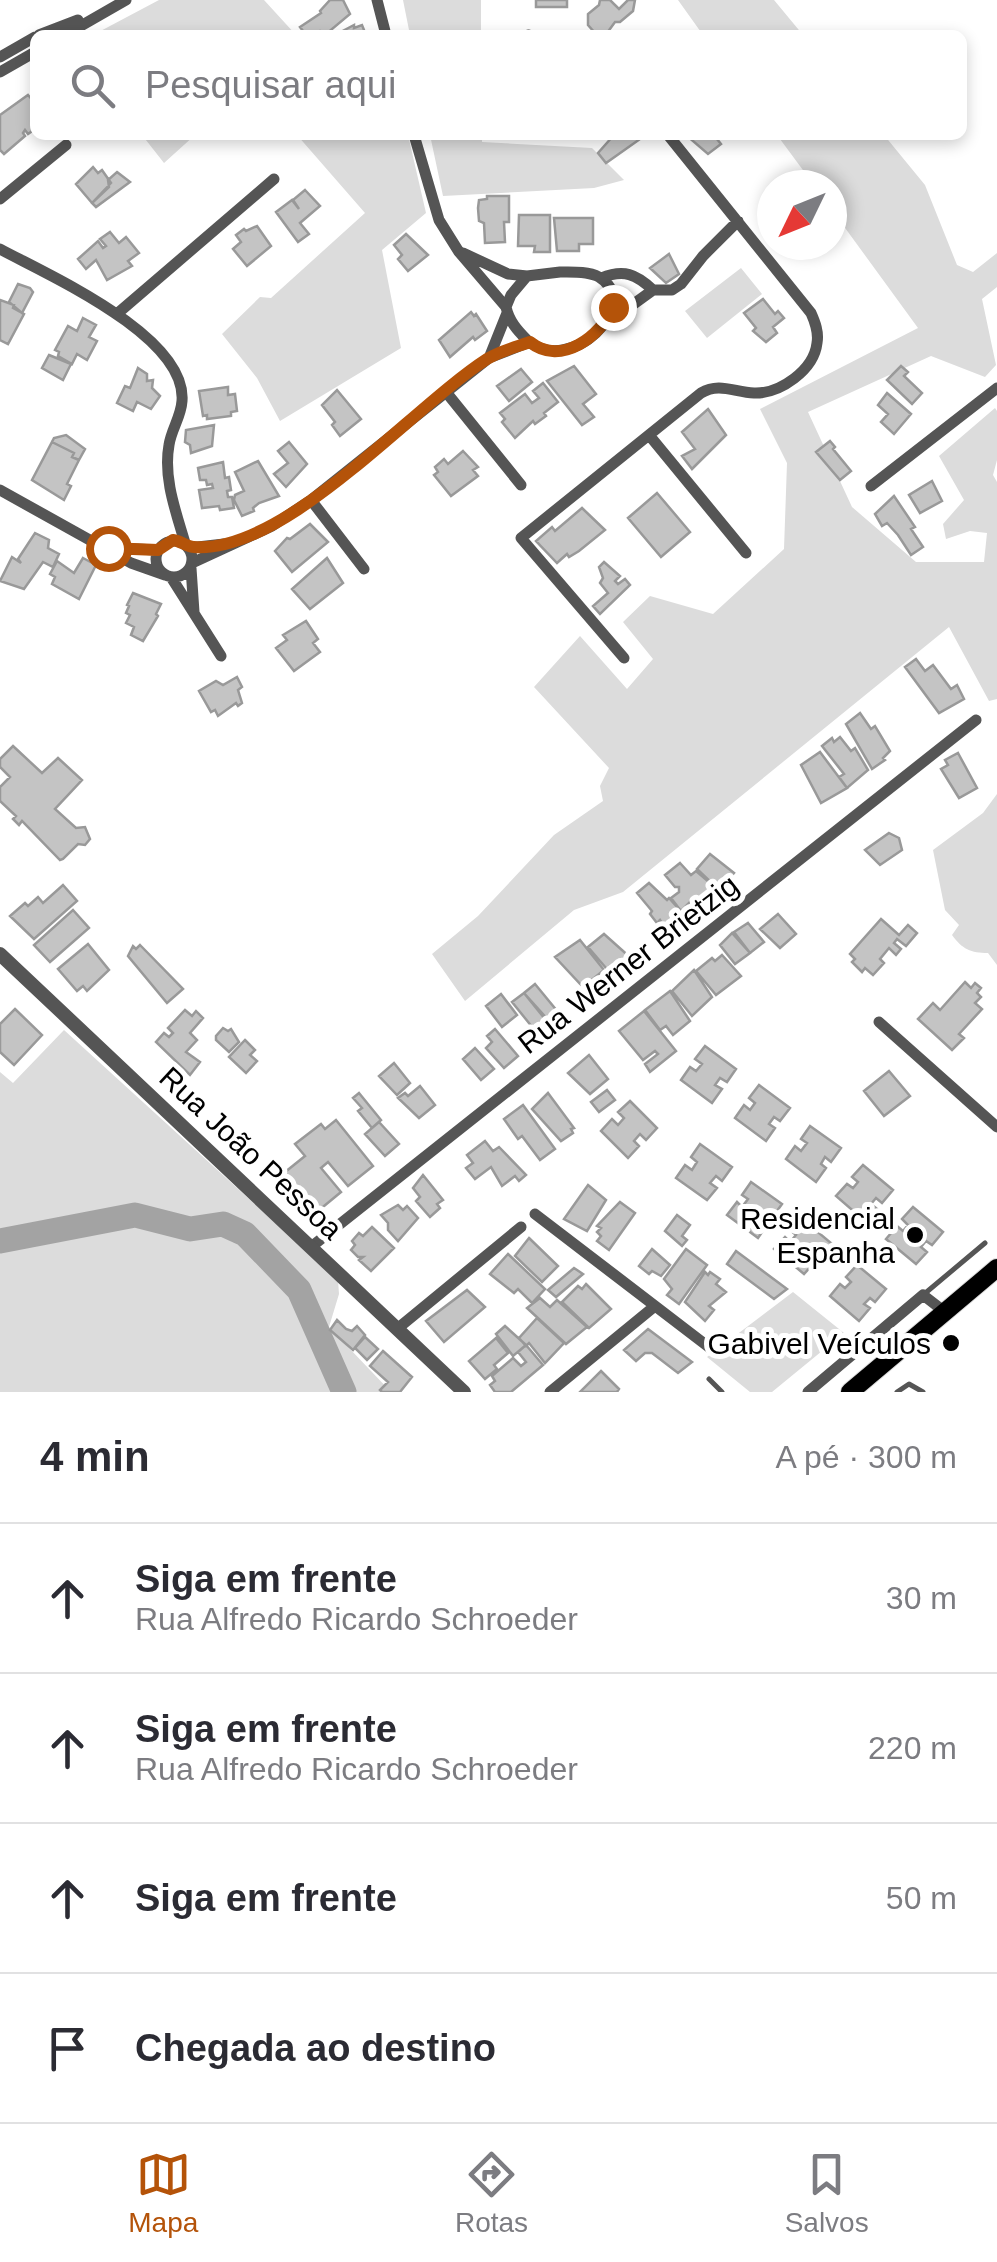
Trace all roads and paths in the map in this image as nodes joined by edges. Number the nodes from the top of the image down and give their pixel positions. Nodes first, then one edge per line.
1 (126, 0) edge
2 (377, 0) edge
3 (101, 12) junction
4 (53, 30) edge
5 (72, 30) edge
6 (385, 30) edge
7 (30, 40) edge
8 (30, 55) edge
9 (0, 57) edge
10 (0, 72) edge
11 (415, 140) edge
12 (672, 140) edge
13 (66, 145) dead end
14 (274, 178) dead end
15 (0, 199) edge
16 (738, 221) junction
17 (0, 249) edge
18 (459, 252) junction
19 (528, 276) junction
20 (602, 278) junction
21 (654, 290) junction
22 (506, 310) junction
23 (118, 314) junction
24 (606, 324) junction
25 (530, 342) junction
26 (489, 358) junction
27 (997, 388) edge
28 (446, 392) junction
29 (648, 435) junction
30 (521, 485) dead end
31 (871, 486) dead end
32 (0, 490) edge
33 (311, 500) junction
34 (173, 504) junction
35 (234, 544) junction
36 (162, 546) junction
37 (187, 546) junction
38 (108, 548) junction
39 (746, 553) dead end
40 (191, 566) junction
41 (364, 569) dead end
42 (168, 576) junction
43 (194, 617) junction
44 (221, 656) dead end
45 (624, 658) dead end
46 (976, 720) dead end
47 (0, 954) edge
48 (879, 1022) dead end
49 (997, 1127) edge
50 (535, 1214) dead end
51 (521, 1228) dead end
52 (985, 1243) dead end
53 (311, 1247) junction
54 (997, 1268) edge
55 (923, 1295) junction
56 (655, 1306) junction
57 (946, 1312) junction
58 (397, 1329) junction
59 (710, 1348) dead end
60 (709, 1378) dead end
61 (464, 1392) edge
62 (550, 1392) edge
63 (722, 1392) edge
64 (808, 1392) edge
65 (850, 1392) edge
66 (897, 1392) edge
67 (922, 1392) edge

1 - 3 street
2 - 6 street
3 - 4 street
3 - 5 street
7 - 9 street
8 - 10 street
11 - 18 street
12 - 16 street
13 - 15 street
14 - 23 street
16 - 21 street
16 - 29 street
17 - 23 street
18 - 19 street
18 - 22 street
19 - 20 street
19 - 22 street
20 - 21 street
20 - 24 street
21 - 24 street
22 - 25 street
22 - 26 street
23 - 34 street
24 - 25 street
25 - 26 street
26 - 28 street
27 - 31 street
28 - 30 street
28 - 33 street
29 - 39 street
29 - 45 street
32 - 38 street
33 - 35 street
33 - 41 street
34 - 36 street
34 - 37 street
35 - 37 street
35 - 40 street
36 - 37 street
36 - 38 street
36 - 42 street
37 - 40 street
38 - 42 street
40 - 42 street
40 - 43 street
42 - 43 street
43 - 44 street
46 - 53 street, Rua Werner Brietzig
47 - 53 street, Rua João Pessoa
48 - 49 street
50 - 56 street
51 - 58 street
52 - 55 lane
53 - 58 street, Rua João Pessoa
54 - 57 main road
55 - 57 street
55 - 64 street
56 - 59 street
56 - 62 street
57 - 65 main road
58 - 61 street, Rua João Pessoa
60 - 63 lane
66 - 67 lane

